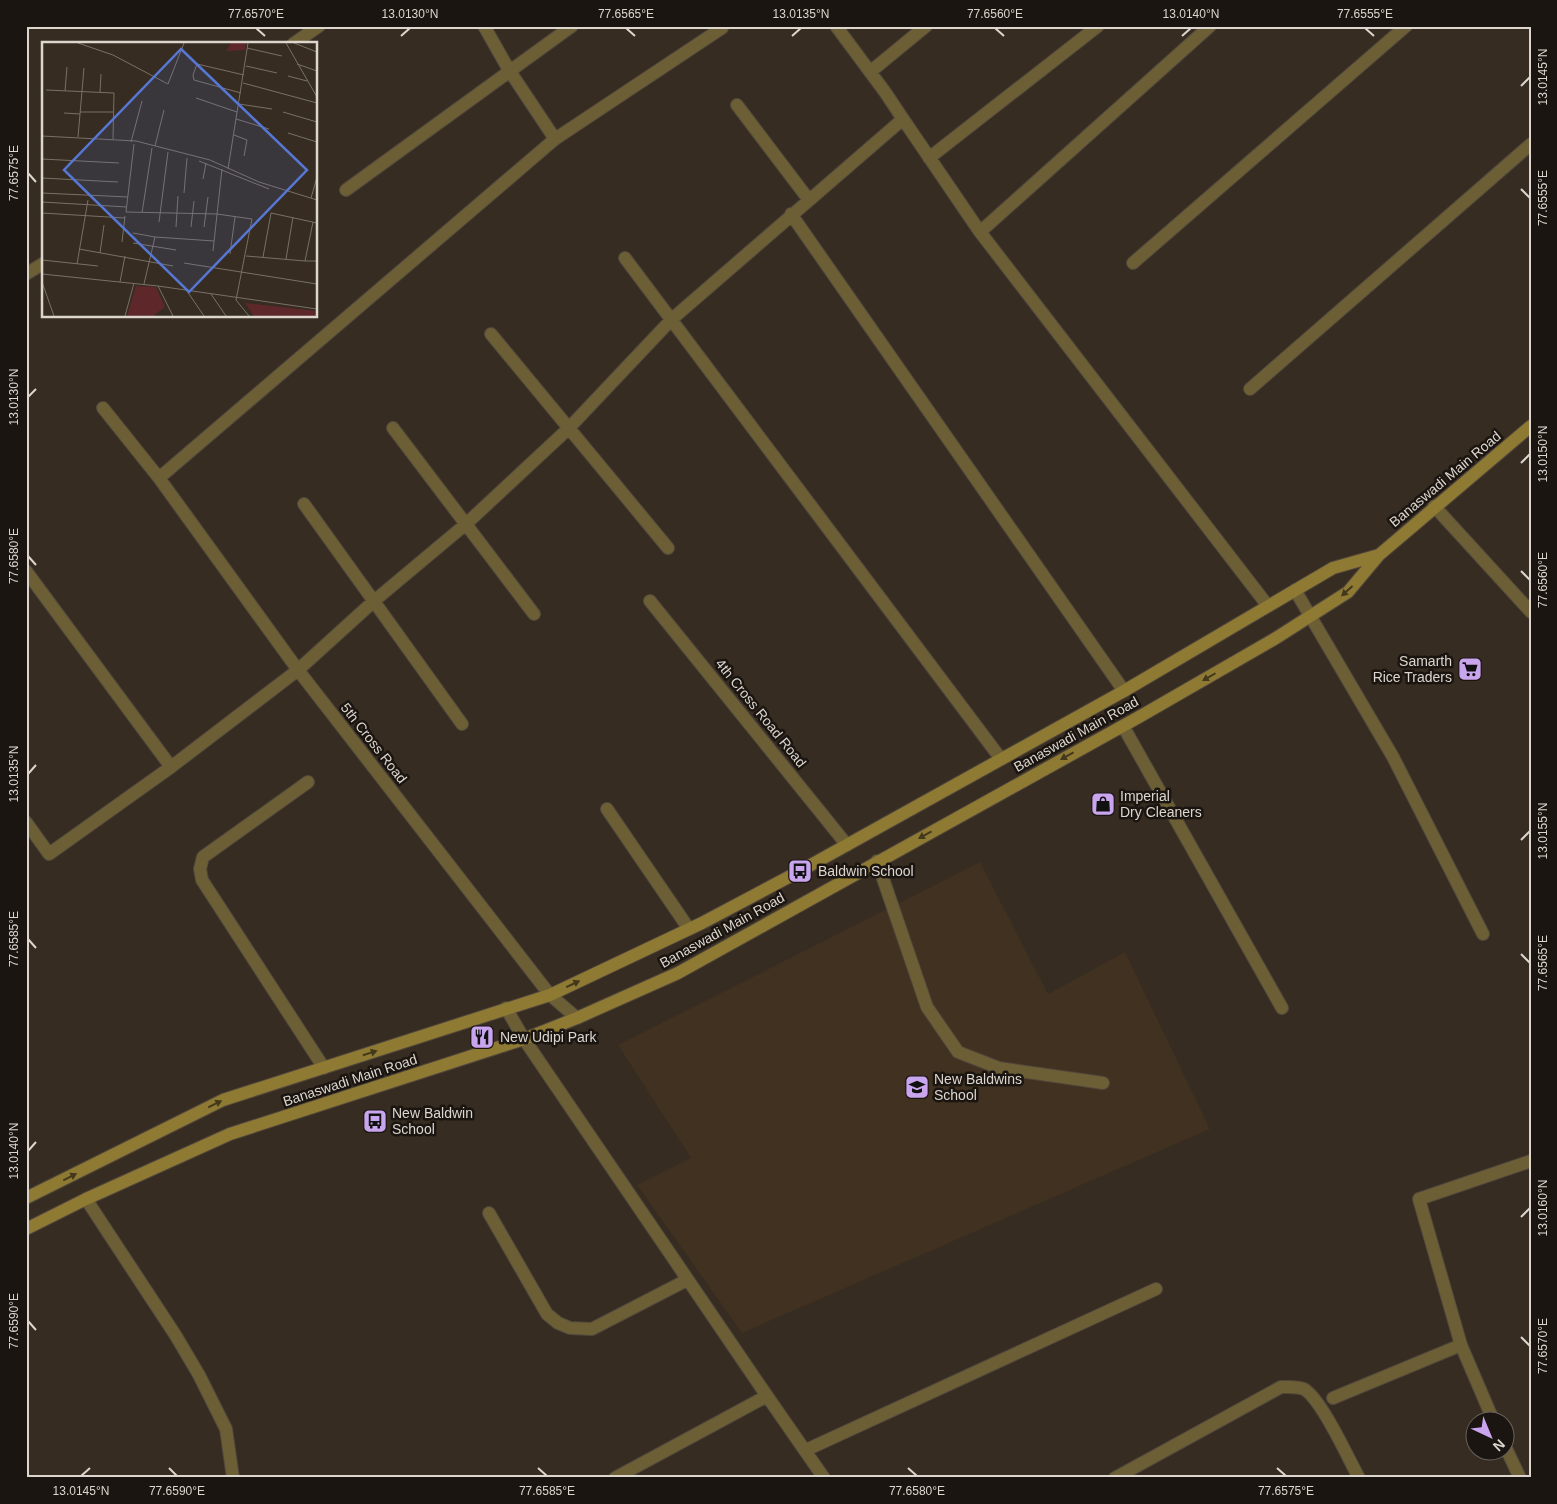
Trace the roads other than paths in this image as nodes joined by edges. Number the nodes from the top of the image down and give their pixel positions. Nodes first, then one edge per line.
1 (318, 26) edge
2 (484, 26) edge
3 (572, 26) edge
4 (836, 26) edge
5 (926, 26) edge
6 (1098, 26) edge
7 (1210, 26) edge
8 (1406, 26) edge
9 (722, 28) dead end
10 (296, 42) edge
11 (509, 70) junction
12 (870, 72) junction
13 (737, 105) dead end
14 (903, 119) junction
15 (555, 139) junction
16 (1531, 144) edge
17 (929, 158) junction
18 (346, 190) dead end
19 (809, 200) junction
20 (792, 214) junction
21 (980, 232) junction
22 (625, 258) dead end
23 (1133, 263) dead end
24 (42, 264) edge
25 (26, 274) edge
26 (672, 319) junction
27 (491, 334) dead end
28 (1250, 389) dead end
29 (103, 408) dead end
30 (1531, 426) edge
31 (394, 428) dead end
32 (568, 429) junction
33 (159, 478) junction
34 (304, 504) dead end
35 (1434, 506) junction
36 (466, 524) junction
37 (668, 548) dead end
38 (1379, 555) junction
39 (26, 571) edge
40 (1295, 590) junction
41 (374, 601) junction
42 (650, 601) dead end
43 (1268, 606) junction
44 (1531, 612) edge
45 (534, 614) dead end
46 (1310, 617) junction
47 (298, 670) junction
48 (1124, 691) junction
49 (462, 724) dead end
50 (1123, 726) junction
51 (1001, 759) junction
52 (171, 767) junction
53 (308, 782) dead end
54 (607, 809) dead end
55 (26, 822) edge
56 (847, 845) junction
57 (877, 861) junction
58 (689, 929) junction
59 (1483, 934) dead end
60 (550, 995) junction
61 (506, 1008) junction
62 (1282, 1008) dead end
63 (576, 1018) junction
64 (524, 1039) junction
65 (324, 1068) junction
66 (1103, 1083) dead end
67 (1531, 1161) edge
68 (26, 1198) edge
69 (86, 1199) junction
70 (489, 1213) dead end
71 (26, 1229) edge
72 (687, 1280) junction
73 (1156, 1290) dead end
74 (1460, 1345) junction
75 (766, 1396) junction
76 (1333, 1398) dead end
77 (1490, 1412) edge
78 (806, 1450) junction
79 (1512, 1462) edge
80 (233, 1478) edge
81 (615, 1478) edge
82 (824, 1478) edge
83 (1115, 1478) edge
84 (1359, 1478) edge
85 (1520, 1478) edge

1 - 10 street
2 - 11 street
3 - 11 street
4 - 12 street
5 - 12 street
6 - 17 street
7 - 21 street
8 - 23 street
9 - 15 street
11 - 15 street
11 - 18 street
12 - 14 street
13 - 19 street
14 - 17 street
14 - 19 street
15 - 33 street
16 - 28 street
17 - 21 street
19 - 20 street
20 - 26 street
20 - 48 street
21 - 43 street
22 - 26 street
24 - 25 street
26 - 32 street
26 - 51 street
27 - 32 street
29 - 33 street, 5th Cross Road
30 - 35 main road, Banaswadi Main Road
31 - 36 street
32 - 36 street
32 - 37 street
33 - 47 street, 5th Cross Road
34 - 41 street
35 - 38 main road, Banaswadi Main Road
35 - 44 street
36 - 41 street
36 - 45 street
38 - 40 main road, Banaswadi Main Road
38 -> 46 main road, Banaswadi Main Road
39 - 52 street
40 - 43 main road, Banaswadi Main Road
40 - 46 street
41 - 47 street
41 - 49 street
42 - 56 street, 4th Cross Road Road
43 - 48 main road, Banaswadi Main Road
46 -> 50 main road, Banaswadi Main Road
46 - 59 street
47 - 52 street
47 - 60 street, 5th Cross Road
48 - 51 main road, Banaswadi Main Road
50 -> 57 main road, Banaswadi Main Road
50 - 62 street
51 - 56 main road, Banaswadi Main Road
52 - 55 street
53 - 65 street
54 - 58 street
56 - 58 main road, Banaswadi Main Road
57 - 63 main road, Banaswadi Main Road
57 - 66 street
60 -> 58 main road, Banaswadi Main Road
60 - 61 main road, Banaswadi Main Road
60 - 63 street, 5th Cross Road
61 - 64 street
65 -> 61 main road, Banaswadi Main Road
63 - 64 main road, Banaswadi Main Road
64 - 69 main road, Banaswadi Main Road
64 - 72 street
68 -> 65 main road, Banaswadi Main Road
67 - 74 street
69 - 71 main road, Banaswadi Main Road
69 - 80 street
70 - 72 street
72 - 75 street
73 - 78 street
74 - 76 street
74 - 77 street
75 - 78 street
75 - 81 street
78 - 82 street
79 - 85 street
83 - 84 street

